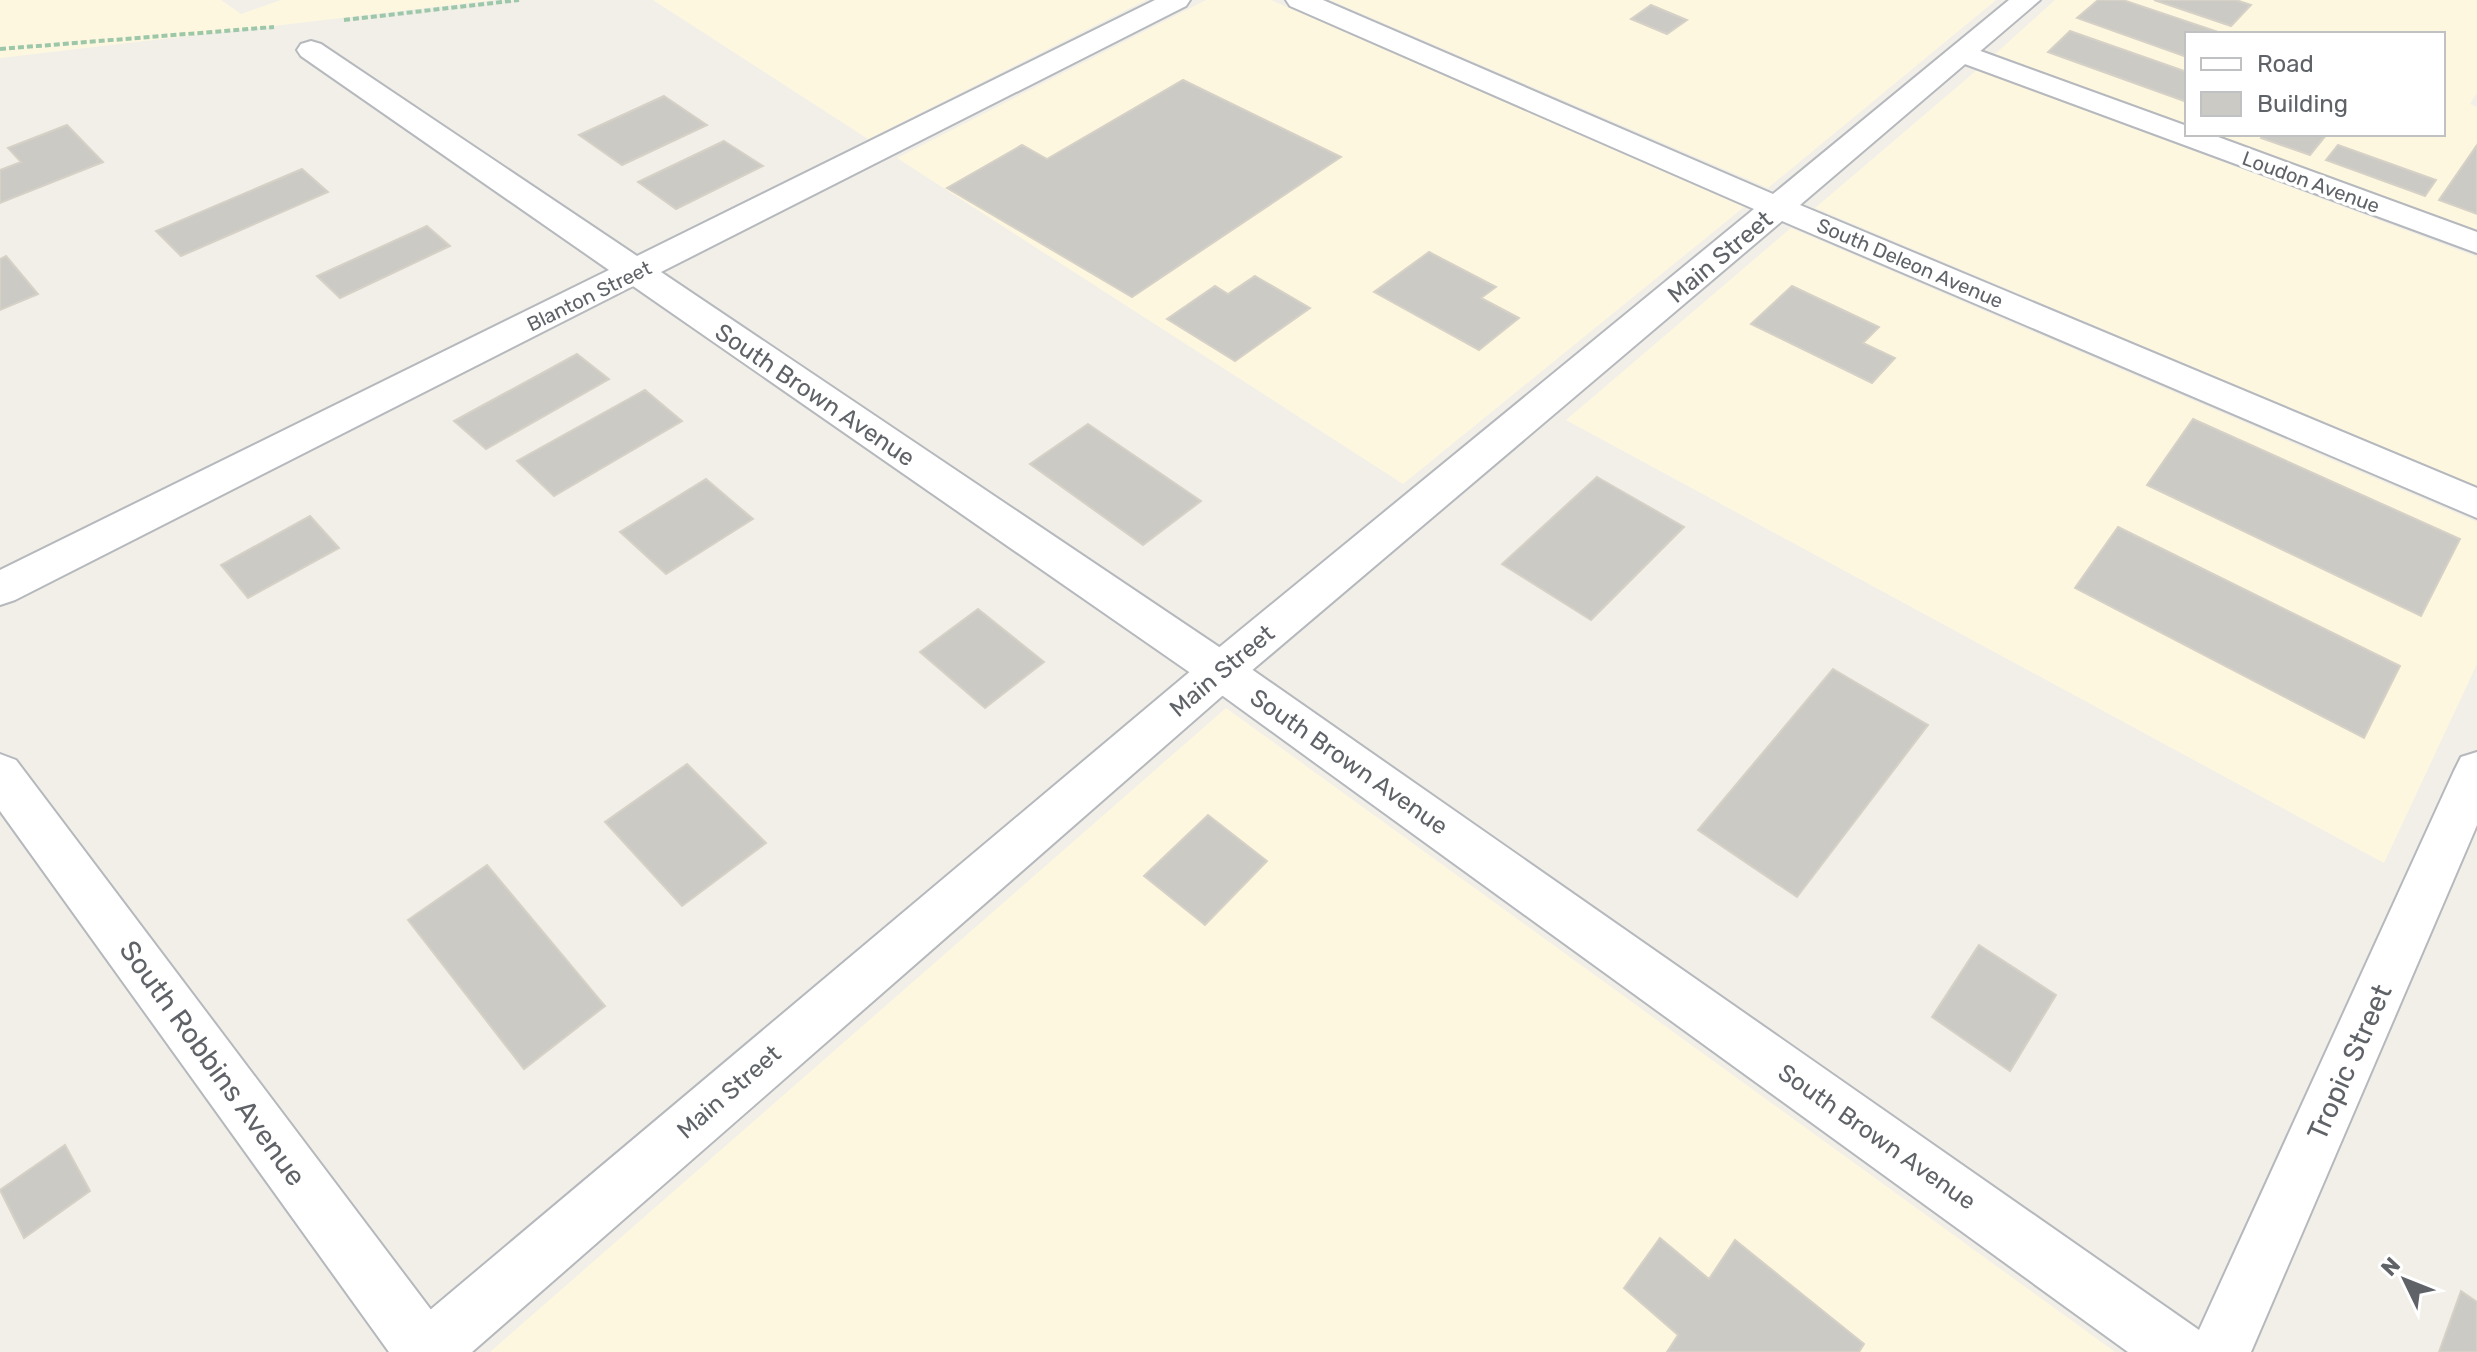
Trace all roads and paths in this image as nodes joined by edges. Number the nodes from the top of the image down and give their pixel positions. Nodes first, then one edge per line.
1 (519, 0) edge
2 (1176, 0) edge
3 (1300, 0) edge
4 (2026, 0) edge
5 (334, 21) dead end
6 (287, 25) dead end
7 (0, 49) edge
8 (311, 50) dead end
9 (1964, 54) junction
10 (2185, 135) edge
11 (2187, 136) edge
12 (1779, 208) junction
13 (2477, 243) edge
14 (636, 273) junction
15 (2477, 504) edge
16 (0, 589) edge
17 (1221, 671) junction
18 (2477, 771) edge
19 (0, 774) edge
20 (426, 1352) edge
21 (2179, 1352) edge
22 (2220, 1352) edge

1 - 5 path
2 - 14 street, Blanton Street
3 - 12 street, South Deleon Avenue
4 - 9 street, Main Street
6 - 7 path
8 - 14 street, South Brown Avenue
9 - 10 street, Loudon Avenue
9 - 12 street, Main Street
11 - 13 street, Loudon Avenue
12 - 15 street, South Deleon Avenue
12 - 17 street, Main Street
14 - 16 street, Blanton Street
14 - 17 street, South Brown Avenue
17 - 20 street, Main Street
17 - 21 street, South Brown Avenue
18 - 22 street, Tropic Street
19 - 20 street, South Robbins Avenue

